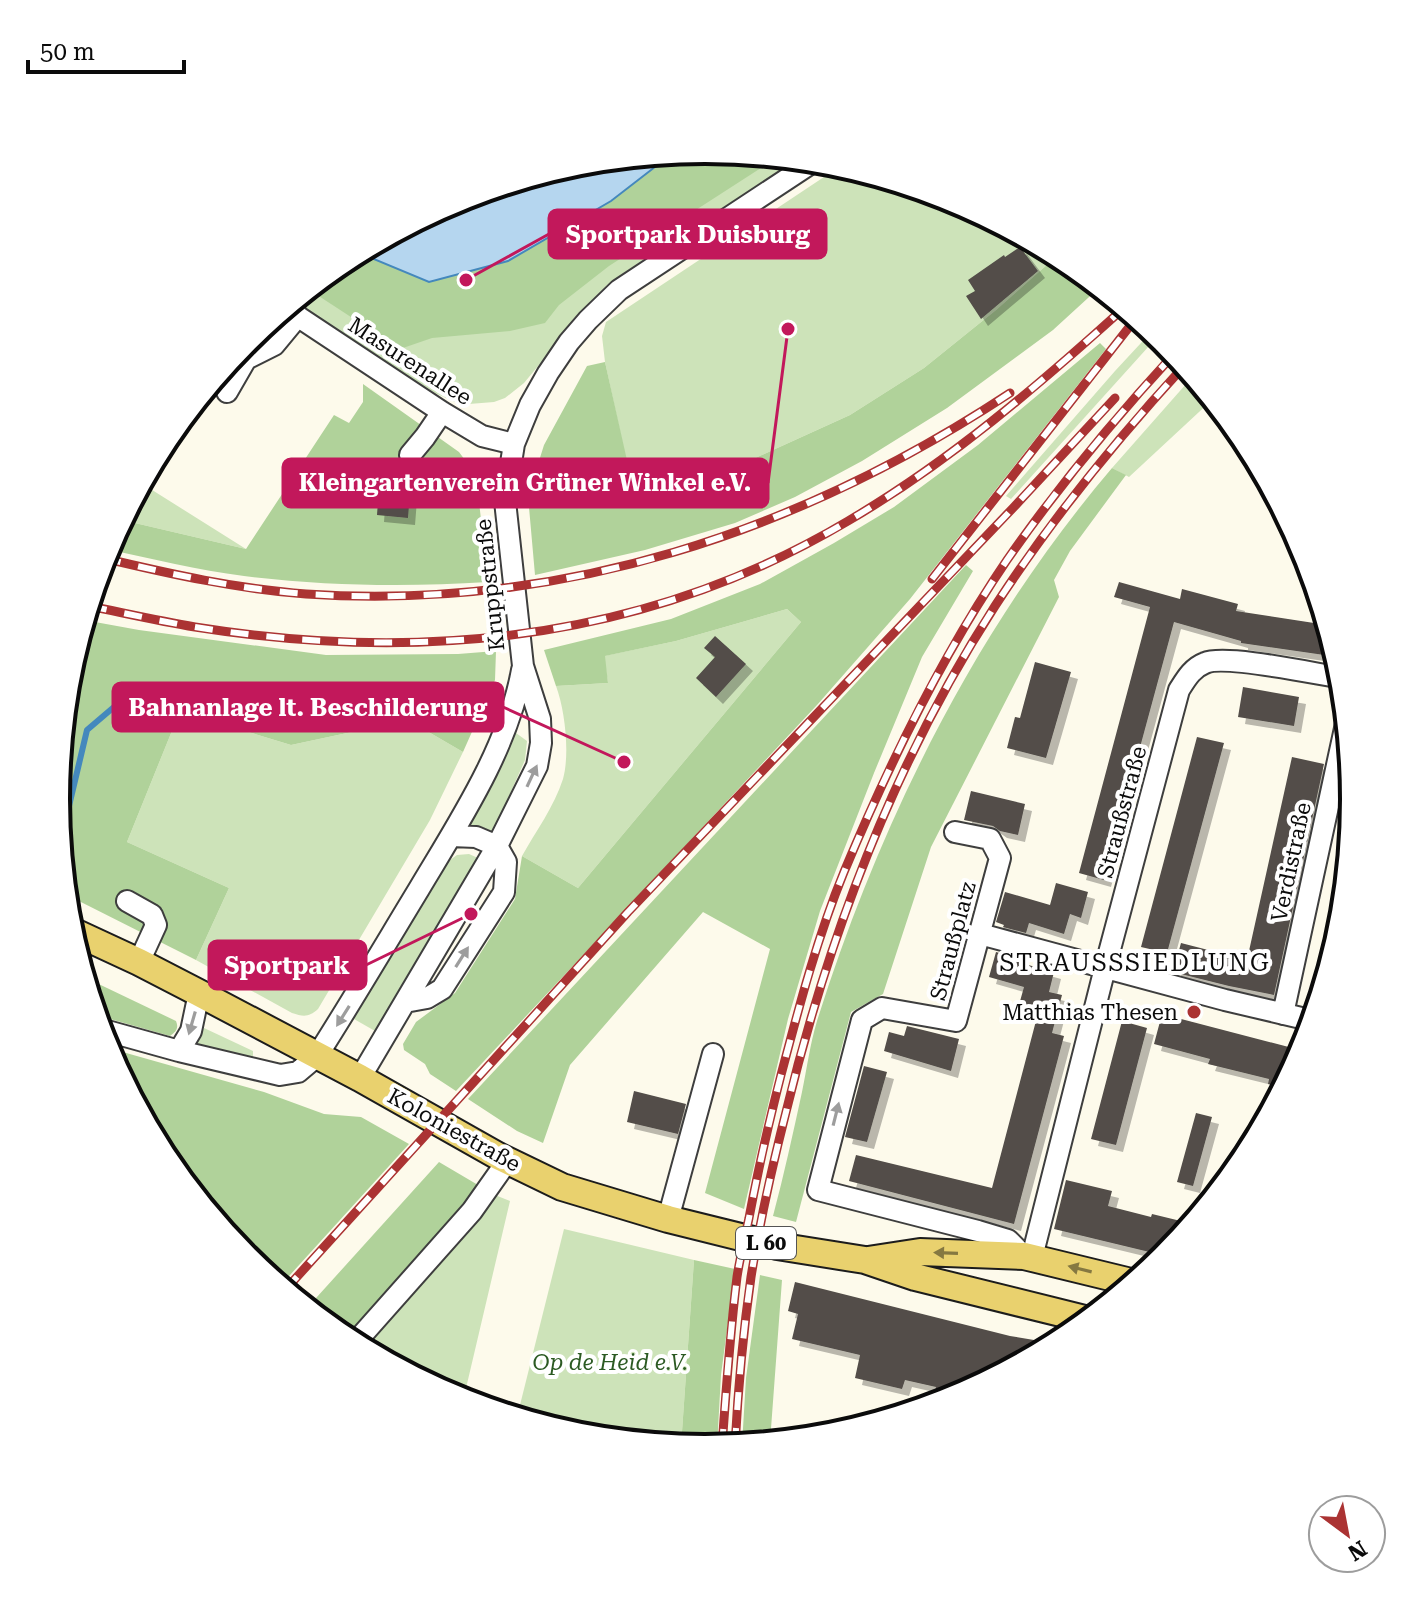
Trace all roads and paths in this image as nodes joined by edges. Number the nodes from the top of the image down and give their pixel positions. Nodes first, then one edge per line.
1 (799, 171) edge
2 (294, 314) edge
3 (287, 321) edge
4 (254, 352) edge
5 (234, 374) edge
6 (227, 392) dead end
7 (442, 412) junction
8 (514, 444) junction
9 (410, 455) dead end
10 (523, 666) junction
11 (1329, 676) edge
12 (1340, 753) edge
13 (955, 832) dead end
14 (451, 836) junction
15 (497, 846) junction
16 (127, 901) dead end
17 (980, 934) junction
18 (86, 937) edge
19 (139, 962) junction
20 (1105, 968) junction
21 (199, 993) junction
22 (405, 1002) junction
23 (882, 1008) joint
24 (1283, 1014) junction
25 (1302, 1018) edge
26 (115, 1033) edge
27 (179, 1051) junction
28 (713, 1054) dead end
29 (317, 1056) junction
30 (360, 1078) junction
31 (508, 1160) junction
32 (668, 1219) junction
33 (1028, 1256) junction
34 (865, 1260) junction
35 (1122, 1280) edge
36 (1074, 1316) edge
37 (363, 1334) edge

1 - 8 street, Kruppstraße
2 - 7 street, Masurenallee
3 - 4 street
5 - 6 street
7 - 8 street, Masurenallee
7 - 9 street
8 - 10 street, Kruppstraße
10 - 14 street, Kruppstraße
15 -> 10 street, Kruppstraße
11 - 20 street, Straußstraße
12 - 24 street, Verdistraße
13 - 17 street, Straußplatz
14 - 15 street
14 -> 29 street, Kruppstraße
15 - 22 street, Kruppstraße
22 -> 15 street
16 - 19 street
17 - 20 street
17 - 23 street, Straußplatz
18 - 19 main road, Koloniestraße / L 60
19 - 21 main road, Koloniestraße / L 60
20 - 24 street
20 - 33 street, Straußstraße
21 -> 27 street
21 - 29 main road, Koloniestraße / L 60
22 - 30 street, Kruppstraße
33 -> 23 street, Koloniestraße
24 - 25 street
26 - 27 street
27 - 29 street
28 - 32 street
29 - 30 main road, Koloniestraße / L 60
30 - 31 main road, Koloniestraße / L 60
31 - 32 main road, Koloniestraße / L 60
31 - 37 street
32 - 34 main road, Koloniestraße / L 60
33 -> 34 main road, Koloniestraße / L 60
35 -> 33 main road, Koloniestraße / L 60
34 - 36 main road, Koloniestraße / L 60

